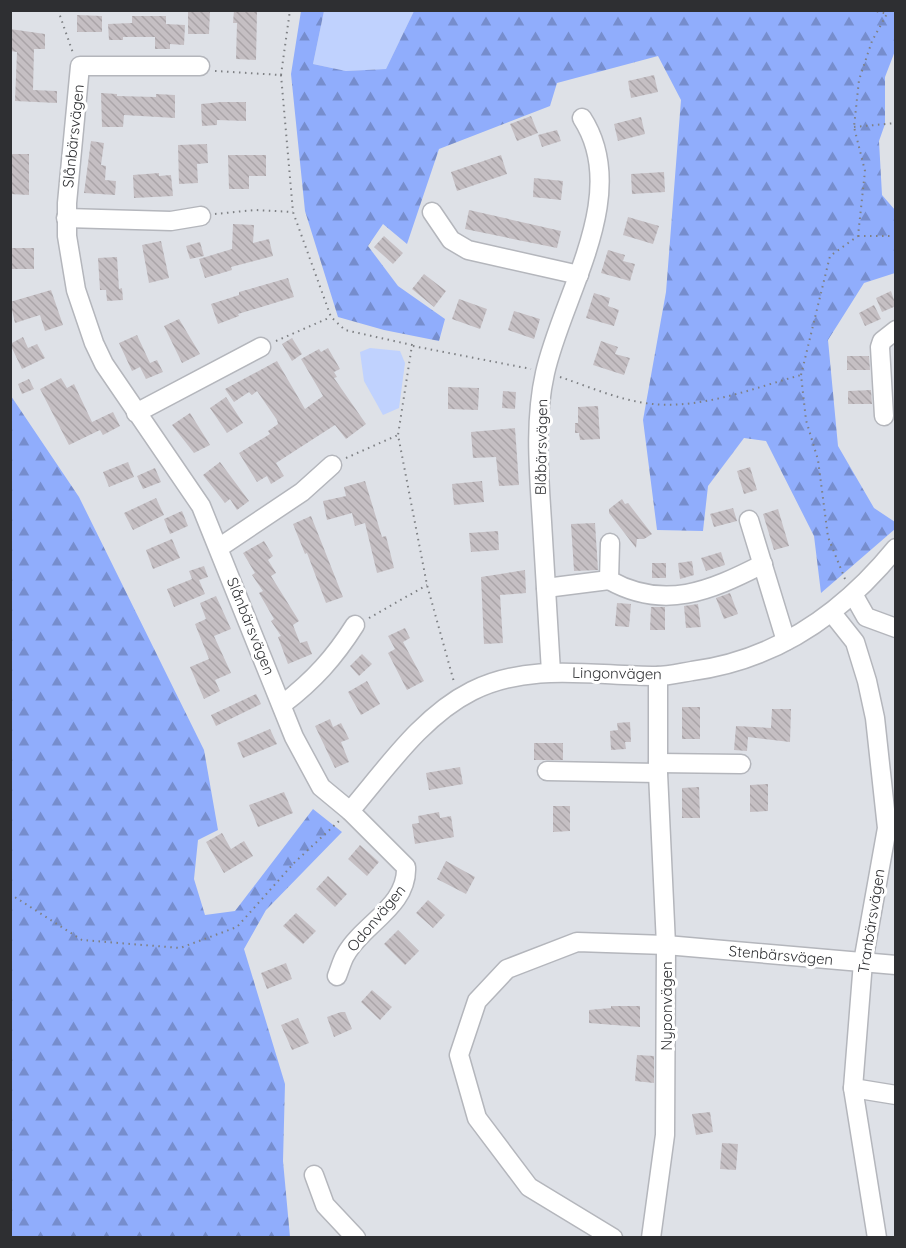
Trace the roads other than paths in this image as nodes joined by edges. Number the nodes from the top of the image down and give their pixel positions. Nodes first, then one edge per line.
1 (200, 66) road end
2 (582, 118) dead end
3 (432, 212) dead end
4 (201, 216) road end
5 (66, 218) junction
6 (579, 275) junction
7 (896, 330) edge
8 (261, 347) road end
9 (136, 413) junction
10 (883, 416) edge
11 (332, 465) road end
12 (749, 520) dead end
13 (610, 543) dead end
14 (220, 547) junction
15 (896, 548) edge
16 (763, 564) junction
17 (609, 580) junction
18 (546, 588) junction
19 (853, 594) junction
20 (832, 613) junction
21 (356, 625) road end
22 (896, 628) edge
23 (786, 641) junction
24 (551, 672) junction
25 (658, 676) junction
26 (283, 704) junction
27 (741, 764) dead end
28 (658, 768) junction
29 (547, 771) dead end
30 (350, 811) junction
31 (891, 828) edge
32 (666, 945) junction
33 (863, 962) junction
34 (896, 965) edge
35 (337, 976) dead end
36 (853, 1088) junction
37 (896, 1095) edge
38 (314, 1175) dead end
39 (356, 1238) edge
40 (613, 1238) edge
41 (651, 1238) edge
42 (877, 1238) edge

1 - 5 street, Slånbärsvägen
2 - 6 street, Blåbärsvägen
3 - 6 street
4 - 5 street
5 - 9 street, Slånbärsvägen
6 - 18 street, Blåbärsvägen
7 - 10 street
8 - 9 street
9 - 14 street, Slånbärsvägen
11 - 14 street
12 - 16 street
13 - 17 street
14 - 26 street, Slånbärsvägen
15 - 19 street, Lingonvägen
16 - 17 street
16 - 23 street
17 - 18 street
18 - 24 street, Blåbärsvägen
19 - 20 street, Lingonvägen
19 - 22 street
20 - 23 street, Lingonvägen
20 - 31 street, Tranbärsvägen
21 - 26 street
23 - 25 street, Lingonvägen
24 - 25 street, Lingonvägen
24 - 30 street, Lingonvägen
25 - 28 street, Nyponvägen
26 - 30 street, Slånbärsvägen
27 - 28 street
28 - 29 street
28 - 32 street, Nyponvägen
30 - 35 street, Odonvägen
31 - 33 street, Tranbärsvägen
32 - 33 street, Stenbärsvägen
32 - 40 street, Stenbärsvägen
32 - 41 street, Nyponvägen
33 - 34 street, Stenbärsvägen
33 - 36 street, Tranbärsvägen
36 - 37 street
36 - 42 street, Tranbärsvägen
38 - 39 street

